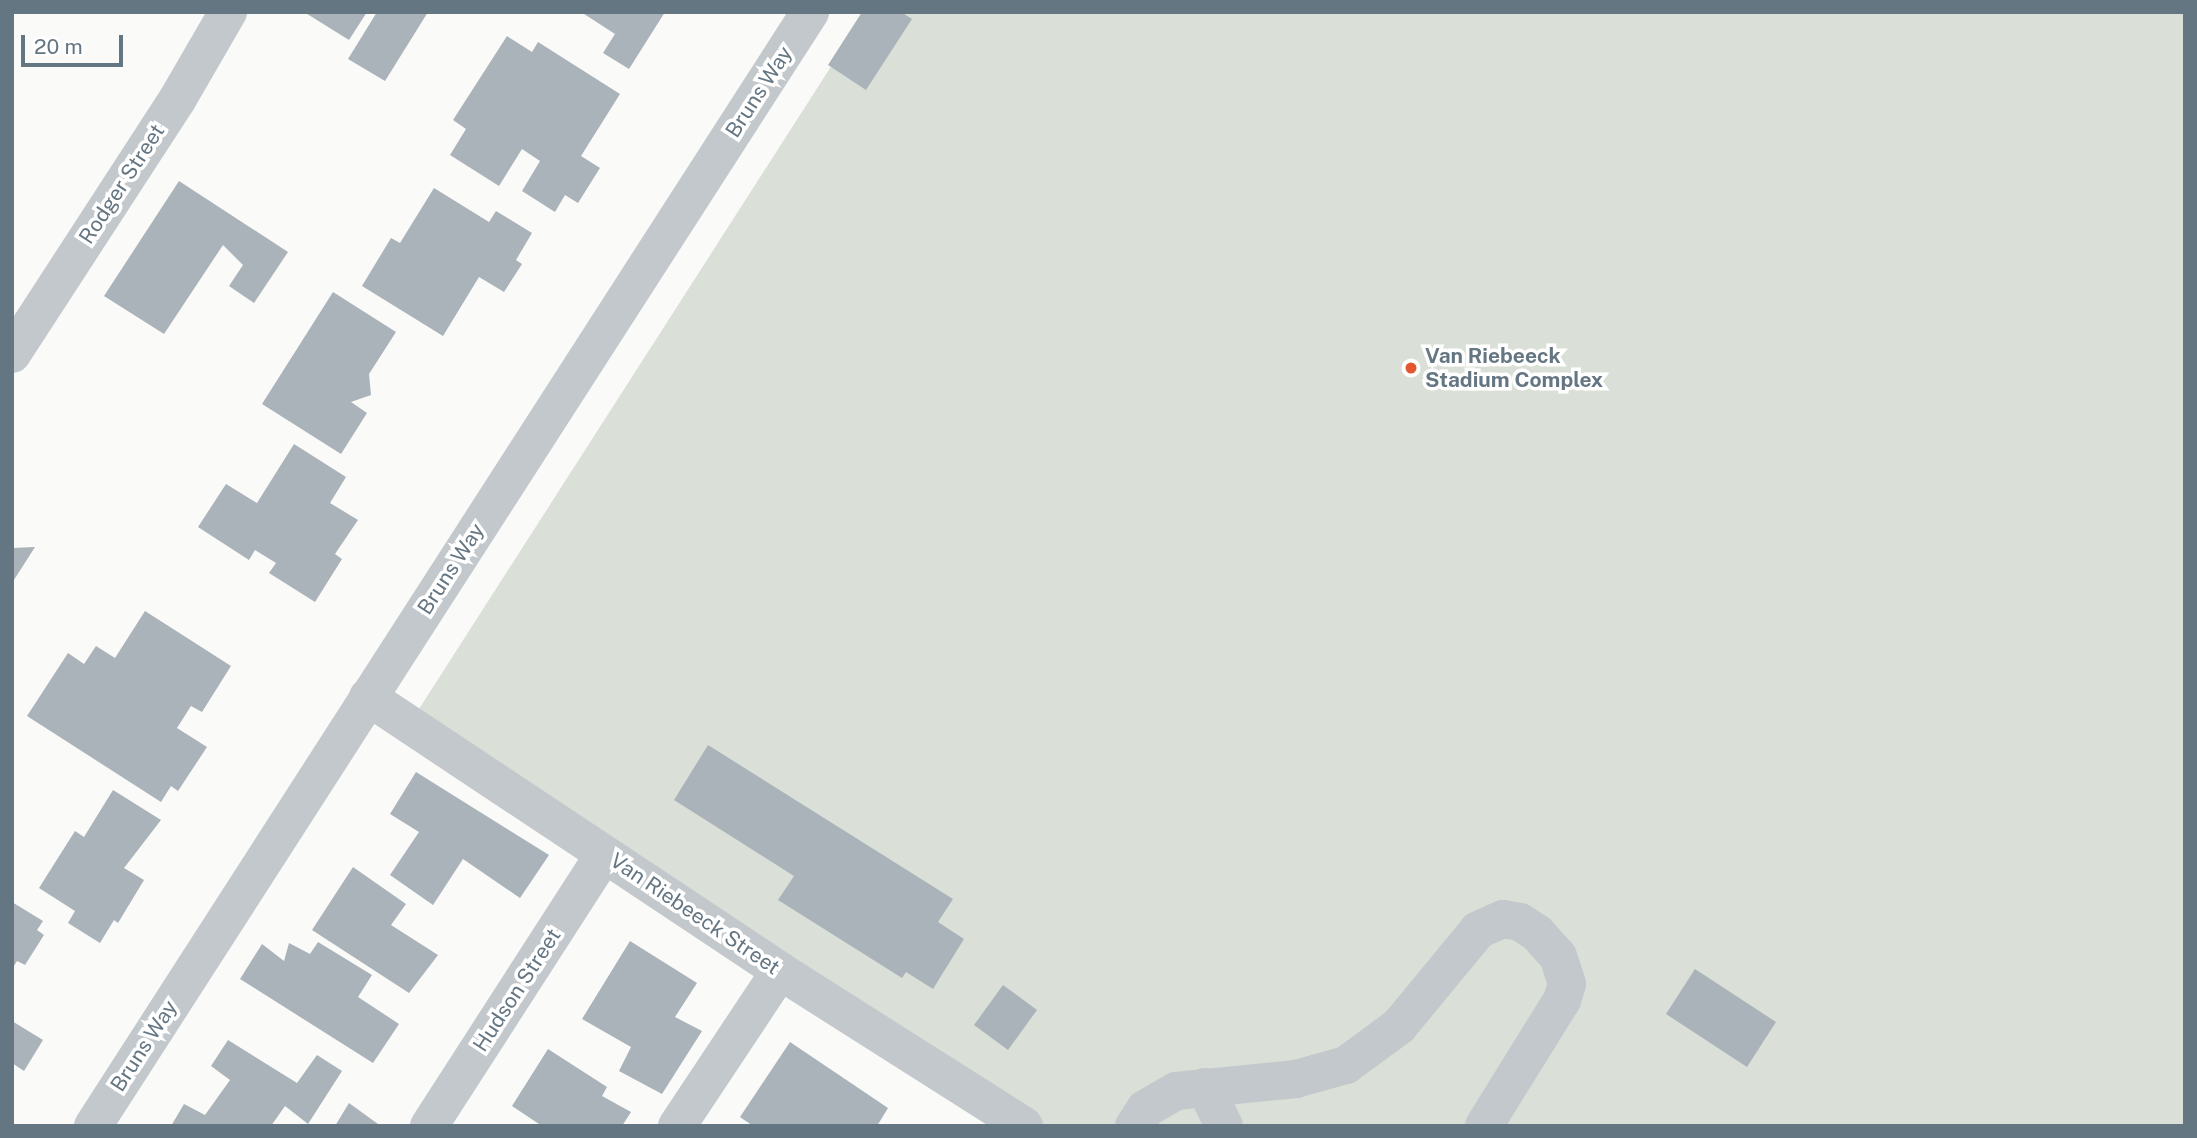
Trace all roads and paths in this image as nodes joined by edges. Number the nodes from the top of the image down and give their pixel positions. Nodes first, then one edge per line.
1 (228, 12) edge
2 (810, 12) edge
3 (12, 354) edge
4 (368, 698) junction
5 (604, 854) junction
6 (780, 971) junction
7 (1205, 1087) junction
8 (101, 1123) edge
9 (429, 1126) edge
10 (677, 1126) edge
11 (1024, 1126) edge
12 (1134, 1126) edge
13 (1224, 1126) edge
14 (1484, 1126) edge

1 - 3 street, Rodger Street
2 - 4 street, Bruns Way
4 - 5 street, Van Riebeeck Street
4 - 8 street, Bruns Way
5 - 6 street, Van Riebeeck Street
5 - 9 street, Hudson Street
6 - 10 street
6 - 11 street, Van Riebeeck Street
7 - 12 street
7 - 13 street
7 - 14 street

